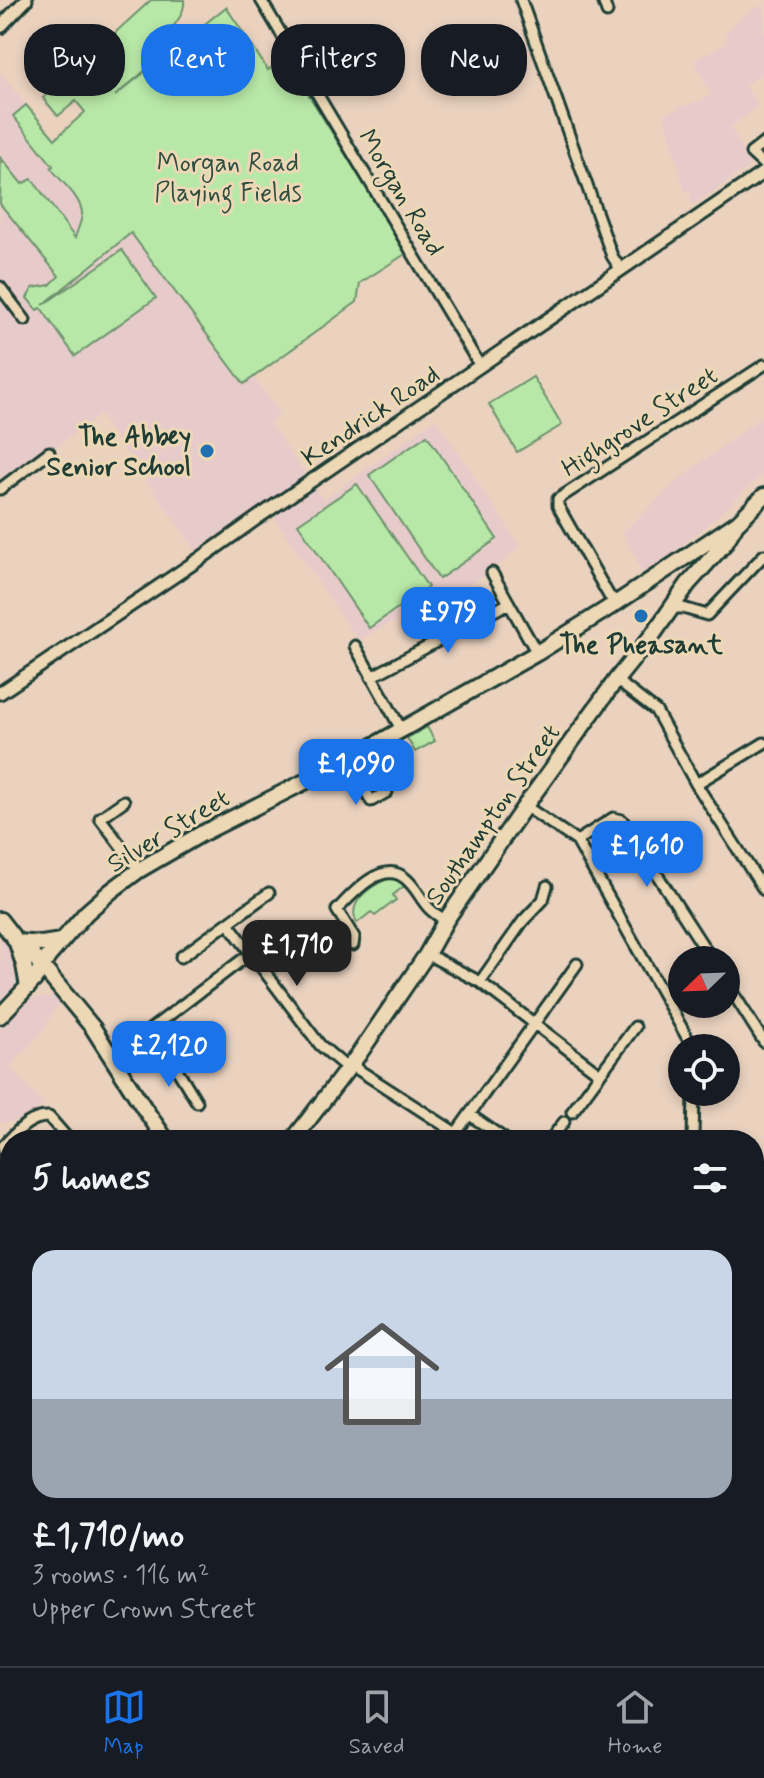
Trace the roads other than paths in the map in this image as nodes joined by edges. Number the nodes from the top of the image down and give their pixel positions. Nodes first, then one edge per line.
1 (26, 0) edge
2 (261, 0) edge
3 (521, 0) edge
4 (603, 0) edge
5 (607, 12) dead end
6 (0, 27) edge
7 (764, 143) edge
8 (764, 165) edge
9 (764, 172) edge
10 (621, 270) junction
11 (0, 287) edge
12 (25, 320) dead end
13 (764, 365) edge
14 (480, 366) junction
15 (49, 452) dead end
16 (0, 489) edge
17 (764, 496) edge
18 (738, 522) junction
19 (764, 555) edge
20 (492, 573) dead end
21 (688, 584) junction
22 (618, 602) junction
23 (509, 603) junction
24 (671, 608) junction
25 (692, 611) junction
26 (355, 646) dead end
27 (537, 653) junction
28 (371, 677) junction
29 (616, 680) junction
30 (0, 693) edge
31 (401, 729) junction
32 (764, 743) edge
33 (350, 759) junction
34 (696, 784) junction
35 (387, 792) dead end
36 (124, 801) dead end
37 (525, 806) junction
38 (577, 841) junction
39 (139, 870) junction
40 (547, 886) dead end
41 (764, 890) edge
42 (269, 893) dead end
43 (0, 920) edge
44 (446, 920) junction
45 (228, 923) junction
46 (61, 941) junction
47 (17, 942) junction
48 (353, 945) dead end
49 (703, 946) edge
50 (251, 953) junction
51 (427, 954) junction
52 (181, 957) dead end
53 (577, 964) dead end
54 (42, 966) junction
55 (480, 982) junction
56 (28, 987) junction
57 (740, 1004) edge
58 (0, 1016) edge
59 (535, 1023) junction
60 (635, 1027) dead end
61 (685, 1034) edge
62 (764, 1042) edge
63 (143, 1044) junction
64 (185, 1052) dead end
65 (172, 1061) junction
66 (116, 1062) junction
67 (349, 1067) junction
68 (600, 1074) junction
69 (197, 1102) dead end
70 (694, 1106) edge
71 (572, 1112) dead end
72 (470, 1115) junction
73 (564, 1122) dead end
74 (18, 1130) edge
75 (60, 1130) edge
76 (159, 1130) edge
77 (301, 1130) edge
78 (444, 1130) edge
79 (459, 1130) edge
80 (492, 1130) edge
81 (558, 1130) edge
82 (693, 1130) edge

1 - 6 street
2 - 14 street, Morgan Road
3 - 10 street
4 - 5 street
7 - 8 street
9 - 10 street, Kendrick Road
10 - 14 street, Kendrick Road
11 - 12 street
13 - 22 street, Highgrove Street
14 - 30 street, Kendrick Road
15 - 16 street
17 - 18 main road
18 - 21 main road, Southampton Street
18 - 22 main road, Silver Street
19 - 25 street
20 - 23 street
21 - 24 main road, Southampton Street
21 - 25 street
22 - 27 main road, Silver Street
23 - 27 street
23 - 28 street
24 - 25 street
24 - 29 main road, Southampton Street
26 - 28 street
27 - 31 main road, Silver Street
28 - 31 street
29 - 34 street
29 - 37 main road, Southampton Street
31 - 33 main road, Silver Street
32 - 34 street
33 - 35 street
33 - 39 main road, Silver Street
34 - 41 street
36 - 39 street
37 - 38 street
37 - 44 main road, Southampton Street
38 - 49 street
38 - 61 street
39 - 46 main road, Silver Street
40 - 55 street
42 - 45 street
43 - 47 main road
44 - 48 street
44 - 51 main road, Southampton Street
45 - 50 street
45 - 52 street
46 - 47 main road
46 - 54 main road, Silver Street
47 - 54 main road
47 - 56 main road
50 - 63 street
50 - 67 street
51 - 55 street
51 - 67 main road, Southampton Street
53 - 59 street
54 - 56 main road, Silver Street
54 - 66 main road
55 - 59 street
56 - 58 main road, Silver Street
57 - 62 street
59 - 68 street
59 - 72 street
60 - 68 street
63 - 65 street
63 - 66 street
64 - 65 street
65 - 69 street
66 - 76 main road
67 - 77 main road, Southampton Street
67 - 78 street
68 - 71 street
70 - 82 street
72 - 79 street
72 - 80 street
73 - 81 street
74 - 75 street

